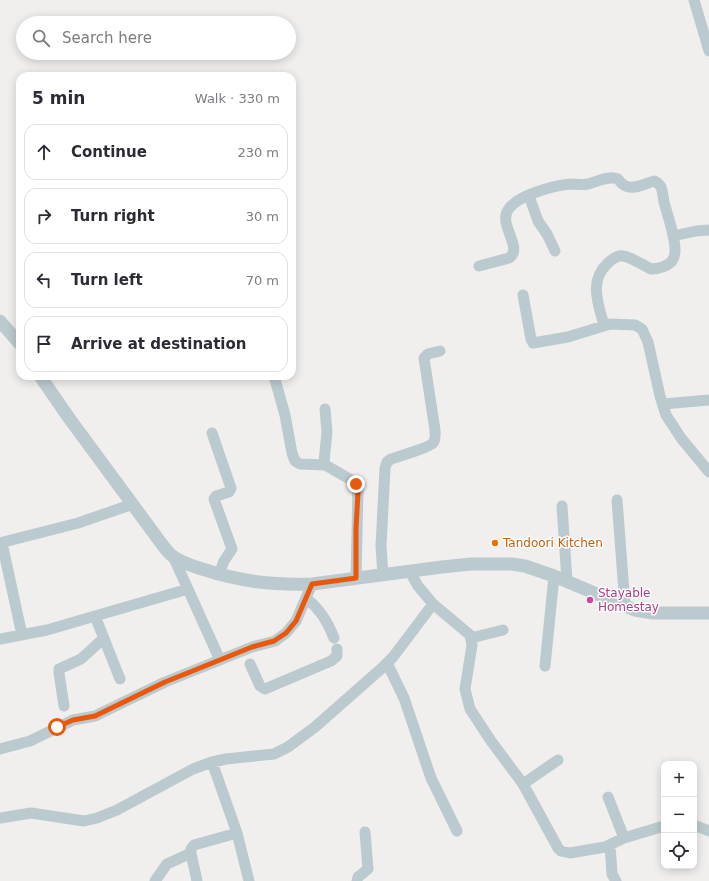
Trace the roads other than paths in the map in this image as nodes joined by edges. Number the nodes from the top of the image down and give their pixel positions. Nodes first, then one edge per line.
1 (694, 0) edge
2 (709, 51) edge
3 (529, 196) junction
4 (709, 230) edge
5 (673, 236) junction
6 (555, 251) dead end
7 (479, 266) dead end
8 (523, 296) dead end
9 (0, 320) edge
10 (604, 325) junction
11 (16, 339) edge
12 (440, 351) dead end
13 (43, 380) edge
14 (275, 380) edge
15 (709, 400) edge
16 (663, 404) junction
17 (325, 409) dead end
18 (212, 433) dead end
19 (325, 465) junction
20 (709, 472) edge
21 (617, 500) dead end
22 (133, 504) junction
23 (562, 506) dead end
24 (1, 543) edge
25 (173, 556) junction
26 (410, 572) junction
27 (219, 574) junction
28 (384, 575) junction
29 (356, 578) junction
30 (560, 579) junction
31 (312, 584) junction
32 (188, 589) junction
33 (307, 599) junction
34 (433, 604) junction
35 (625, 605) junction
36 (709, 613) edge
37 (95, 616) junction
38 (502, 630) dead end
39 (22, 635) junction
40 (104, 638) junction
41 (334, 638) dead end
42 (471, 638) junction
43 (0, 639) edge
44 (337, 649) dead end
45 (220, 660) junction
46 (387, 663) junction
47 (250, 664) dead end
48 (545, 666) dead end
49 (120, 679) dead end
50 (64, 706) dead end
51 (0, 749) edge
52 (558, 760) dead end
53 (212, 762) junction
54 (523, 784) junction
55 (608, 797) dead end
56 (0, 818) edge
57 (697, 826) edge
58 (661, 827) edge
59 (457, 831) dead end
60 (709, 831) edge
61 (366, 832) dead end
62 (237, 833) junction
63 (624, 838) junction
64 (610, 845) junction
65 (191, 853) junction
66 (155, 881) edge
67 (197, 881) edge
68 (249, 881) edge
69 (357, 881) edge
70 (616, 881) edge

1 - 2 street
3 - 5 street
3 - 6 street
3 - 7 street
4 - 5 street
5 - 10 street
8 - 10 street
9 - 11 street
10 - 16 street
12 - 28 street
13 - 22 street
14 - 19 street
15 - 16 street
16 - 20 street
17 - 19 street
18 - 27 street
19 - 29 street
21 - 35 street
22 - 24 street
22 - 25 street
23 - 30 street
24 - 39 street
25 - 27 street
25 - 32 street
26 - 28 street
26 - 30 street
26 - 34 street
27 - 31 street
28 - 29 street
29 - 31 street
30 - 35 street
30 - 48 street
31 - 33 street
32 - 37 street
32 - 45 street
33 - 41 street
33 - 45 street
34 - 42 street
34 - 46 street
35 - 36 street
37 - 39 street
37 - 40 street
38 - 42 street
39 - 43 street
40 - 49 street
40 - 50 street
42 - 54 street
44 - 47 street
45 - 51 street
46 - 53 street
46 - 59 street
52 - 54 street
53 - 56 street
53 - 62 street
54 - 64 street
55 - 63 street
57 - 60 street
58 - 63 street
61 - 69 street
62 - 65 street
62 - 68 street
63 - 64 street
64 - 70 street
65 - 66 street
65 - 67 street

